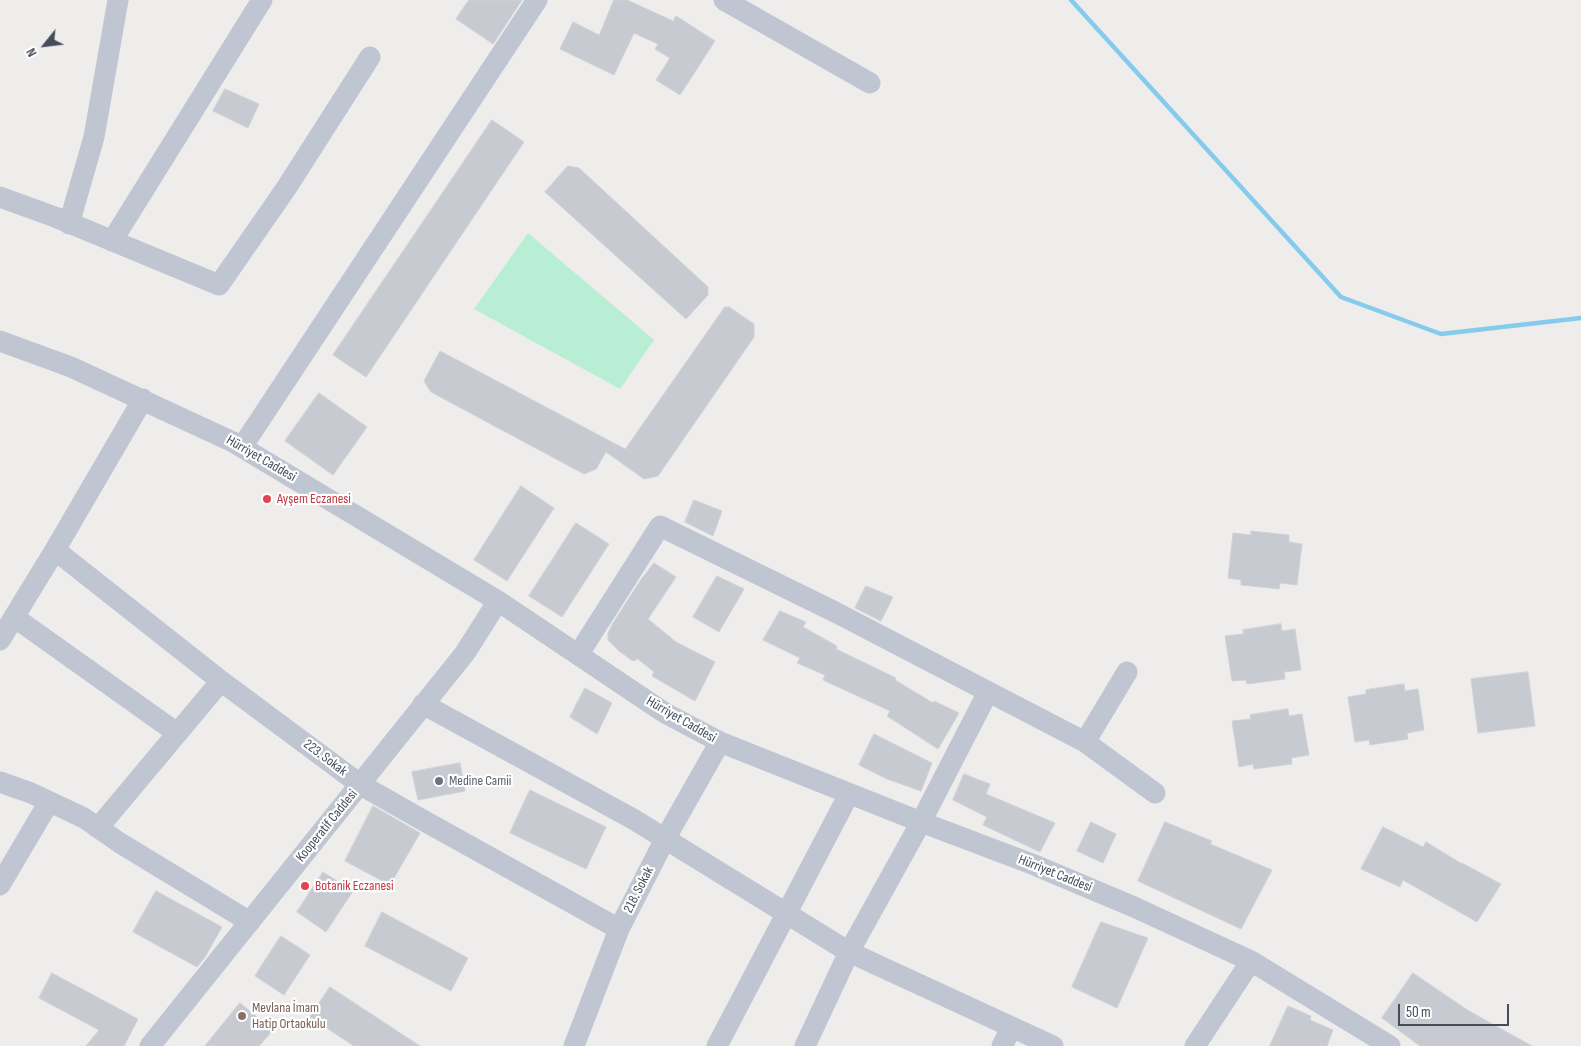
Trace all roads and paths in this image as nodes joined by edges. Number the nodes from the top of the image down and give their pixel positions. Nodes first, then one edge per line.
1 (118, 0) edge
2 (262, 0) edge
3 (537, 0) edge
4 (724, 0) edge
5 (370, 57) dead end
6 (870, 83) dead end
7 (0, 197) edge
8 (69, 224) junction
9 (112, 241) junction
10 (2, 347) edge
11 (143, 399) junction
12 (242, 447) junction
13 (56, 550) junction
14 (498, 601) junction
15 (14, 617) junction
16 (0, 640) edge
17 (578, 655) junction
18 (1127, 672) dead end
19 (221, 680) junction
20 (988, 692) junction
21 (424, 704) junction
22 (177, 733) junction
23 (720, 742) junction
24 (1085, 742) junction
25 (0, 782) edge
26 (361, 785) junction
27 (1155, 793) dead end
28 (849, 794) junction
29 (49, 802) junction
30 (921, 822) junction
31 (98, 828) junction
32 (665, 839) junction
33 (0, 886) edge
34 (785, 914) junction
35 (250, 922) junction
36 (619, 929) junction
37 (849, 952) junction
38 (1251, 961) junction
39 (1012, 1027) junction
40 (150, 1046) edge
41 (574, 1046) edge
42 (717, 1046) edge
43 (805, 1046) edge
44 (1002, 1046) edge
45 (1053, 1046) edge
46 (1194, 1046) edge
47 (1390, 1046) edge

1 - 8 street
2 - 9 street
3 - 12 street
4 - 6 street
5 - 9 street
7 - 8 street
8 - 9 street
10 - 11 street, Hürriyet Caddesi
11 - 12 street, Hürriyet Caddesi
11 - 13 street
12 - 14 street, Hürriyet Caddesi
13 - 15 street
13 - 19 street, 223. Sokak
14 - 17 street, Hürriyet Caddesi
14 - 21 street, Kooperatif Caddesi
15 - 16 street
15 - 22 street
17 - 20 street
17 - 23 street, Hürriyet Caddesi
18 - 24 street
19 - 22 street
19 - 26 street, 223. Sokak
20 - 24 street
20 - 30 street
21 - 26 street, Kooperatif Caddesi
21 - 32 street
22 - 31 street
23 - 28 street, Hürriyet Caddesi
23 - 32 street, 218. Sokak
24 - 27 street
25 - 29 street
26 - 35 street, Kooperatif Caddesi
26 - 36 street, 223. Sokak
28 - 30 street, Hürriyet Caddesi
28 - 34 street
29 - 31 street
29 - 33 street
30 - 37 street
30 - 38 street, Hürriyet Caddesi
31 - 35 street
32 - 34 street
32 - 36 street, 218. Sokak
34 - 37 street
34 - 42 street
35 - 40 street, Kooperatif Caddesi
36 - 41 street, 218. Sokak
37 - 39 street
37 - 43 street
38 - 46 street
38 - 47 street, Hürriyet Caddesi
39 - 44 street
39 - 45 street

